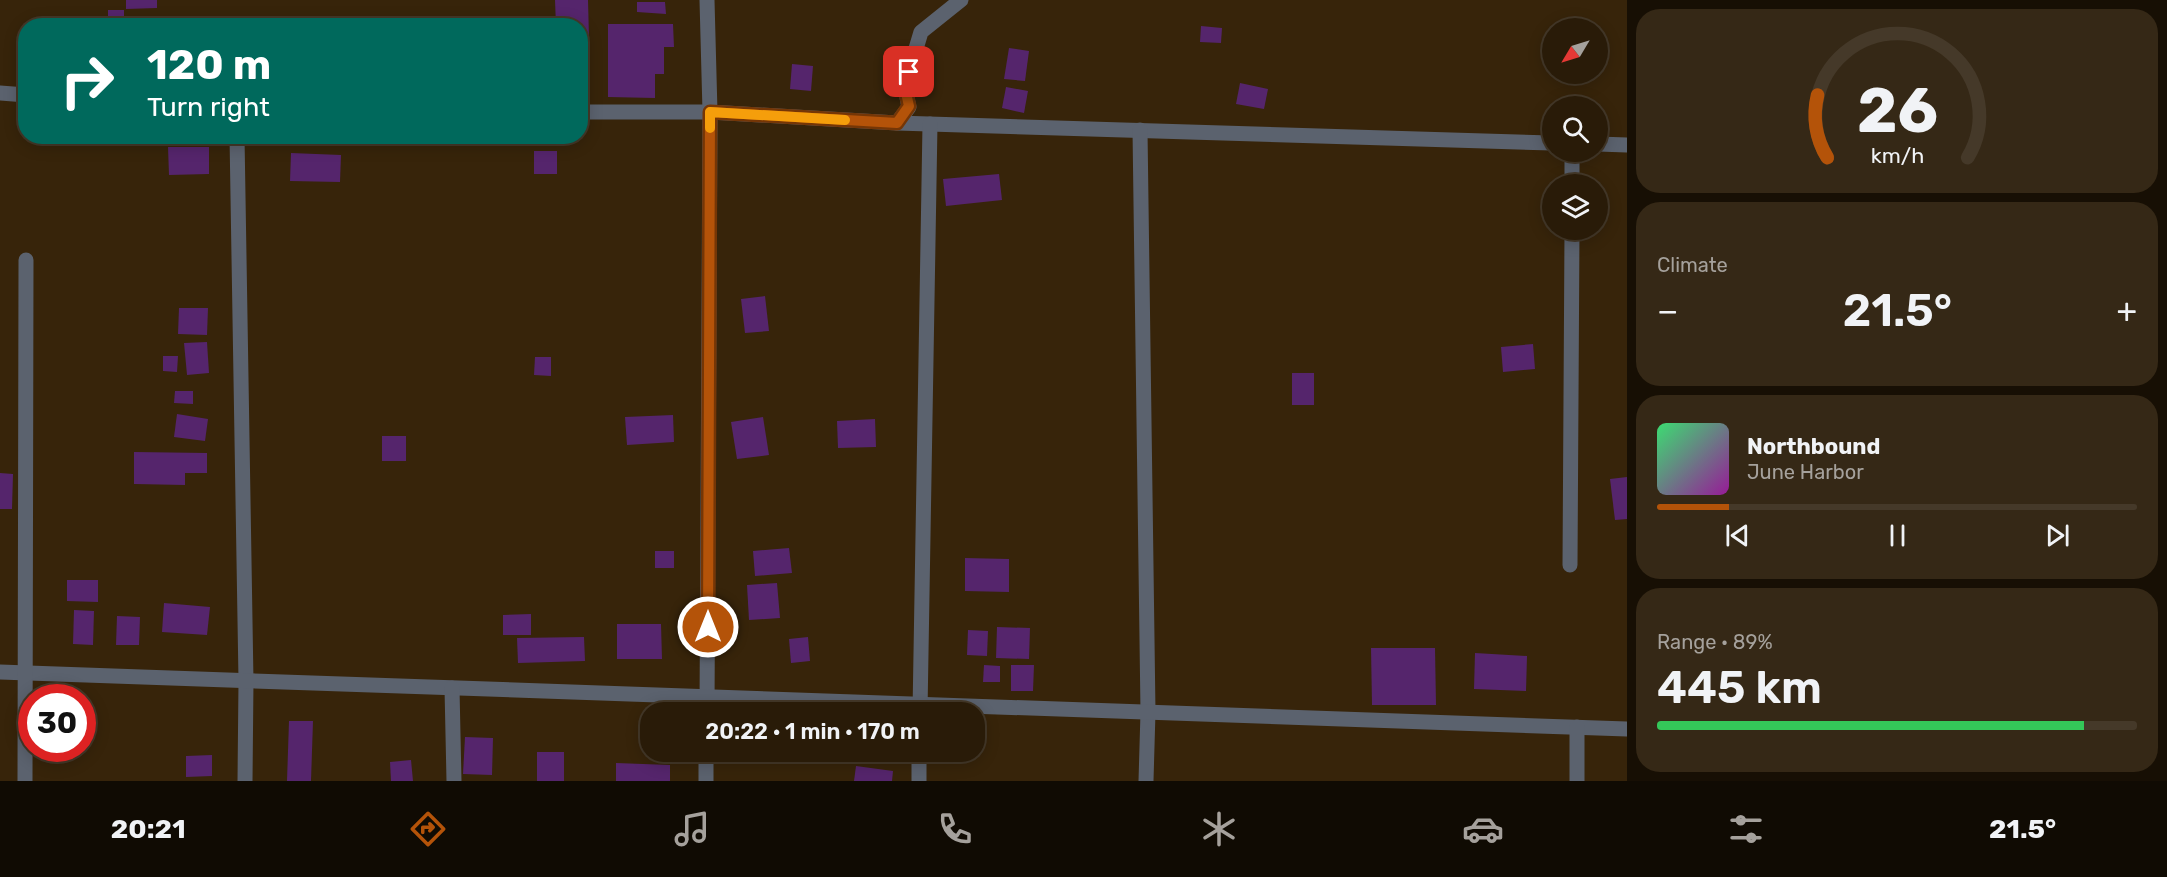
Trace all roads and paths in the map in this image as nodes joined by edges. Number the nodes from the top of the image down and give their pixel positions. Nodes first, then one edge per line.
1 (707, 0) edge
2 (961, 0) edge
3 (0, 93) edge
4 (18, 94) edge
5 (588, 112) edge
6 (710, 112) junction
7 (897, 123) junction
8 (930, 124) junction
9 (1140, 130) junction
10 (1542, 143) edge
11 (237, 144) edge
12 (1608, 144) edge
13 (1627, 145) edge
14 (1572, 240) edge
15 (26, 260) dead end
16 (1570, 565) dead end
17 (0, 672) edge
18 (25, 673) junction
19 (246, 681) junction
20 (452, 688) junction
21 (707, 697) junction
22 (707, 702) edge
23 (804, 702) edge
24 (920, 702) edge
25 (985, 709) edge
26 (1148, 712) junction
27 (1577, 727) junction
28 (1627, 729) edge
29 (706, 762) edge
30 (919, 762) edge
31 (25, 781) edge
32 (245, 781) edge
33 (454, 781) edge
34 (706, 781) edge
35 (919, 781) edge
36 (1146, 781) edge
37 (1577, 781) edge

1 - 6 street
2 - 7 street
3 - 4 street
5 - 6 street
6 - 7 street
6 - 21 street
7 - 8 street
8 - 9 street
8 - 24 street
9 - 10 street
9 - 26 street
11 - 19 street
12 - 13 street
14 - 16 street
15 - 18 street
17 - 18 street
18 - 19 street
18 - 31 street
19 - 20 street
19 - 32 street
20 - 21 street
20 - 33 street
21 - 22 street
21 - 23 street
25 - 26 street
26 - 27 street
26 - 36 street
27 - 28 street
27 - 37 street
29 - 34 street
30 - 35 street

